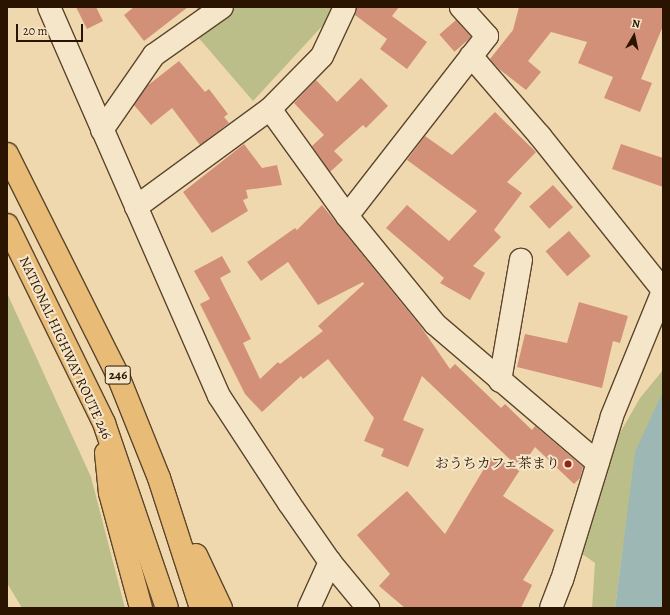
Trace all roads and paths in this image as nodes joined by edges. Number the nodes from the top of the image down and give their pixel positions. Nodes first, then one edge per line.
1 (49, 7) edge
2 (222, 7) edge
3 (345, 7) edge
4 (461, 7) edge
5 (471, 56) junction
6 (270, 109) junction
7 (102, 130) junction
8 (7, 154) edge
9 (136, 207) junction
10 (347, 216) junction
11 (7, 226) edge
12 (521, 260) dead end
13 (663, 290) edge
14 (500, 380) junction
15 (104, 427) junction
16 (598, 463) junction
17 (159, 478) junction
18 (330, 562) junction
19 (141, 608) edge
20 (167, 608) edge
21 (201, 608) edge
22 (221, 608) edge
23 (309, 608) edge
24 (368, 608) edge
25 (551, 608) edge

1 - 7 street
2 - 7 street
3 - 6 street
4 - 5 street
5 - 10 street
5 - 13 street
6 - 9 street
6 - 10 street
7 - 9 street
8 - 17 highway, 246
9 - 18 street
10 - 14 street
11 - 15 highway, NATIONAL HIGHWAY ROUTE 246 / 246
12 - 14 street
13 - 16 street
14 - 16 street
15 - 19 highway
15 - 20 highway, NATIONAL HIGHWAY ROUTE 246 / 246
16 - 25 street
17 - 21 highway, 246
17 - 22 highway
18 - 23 street
18 - 24 street

